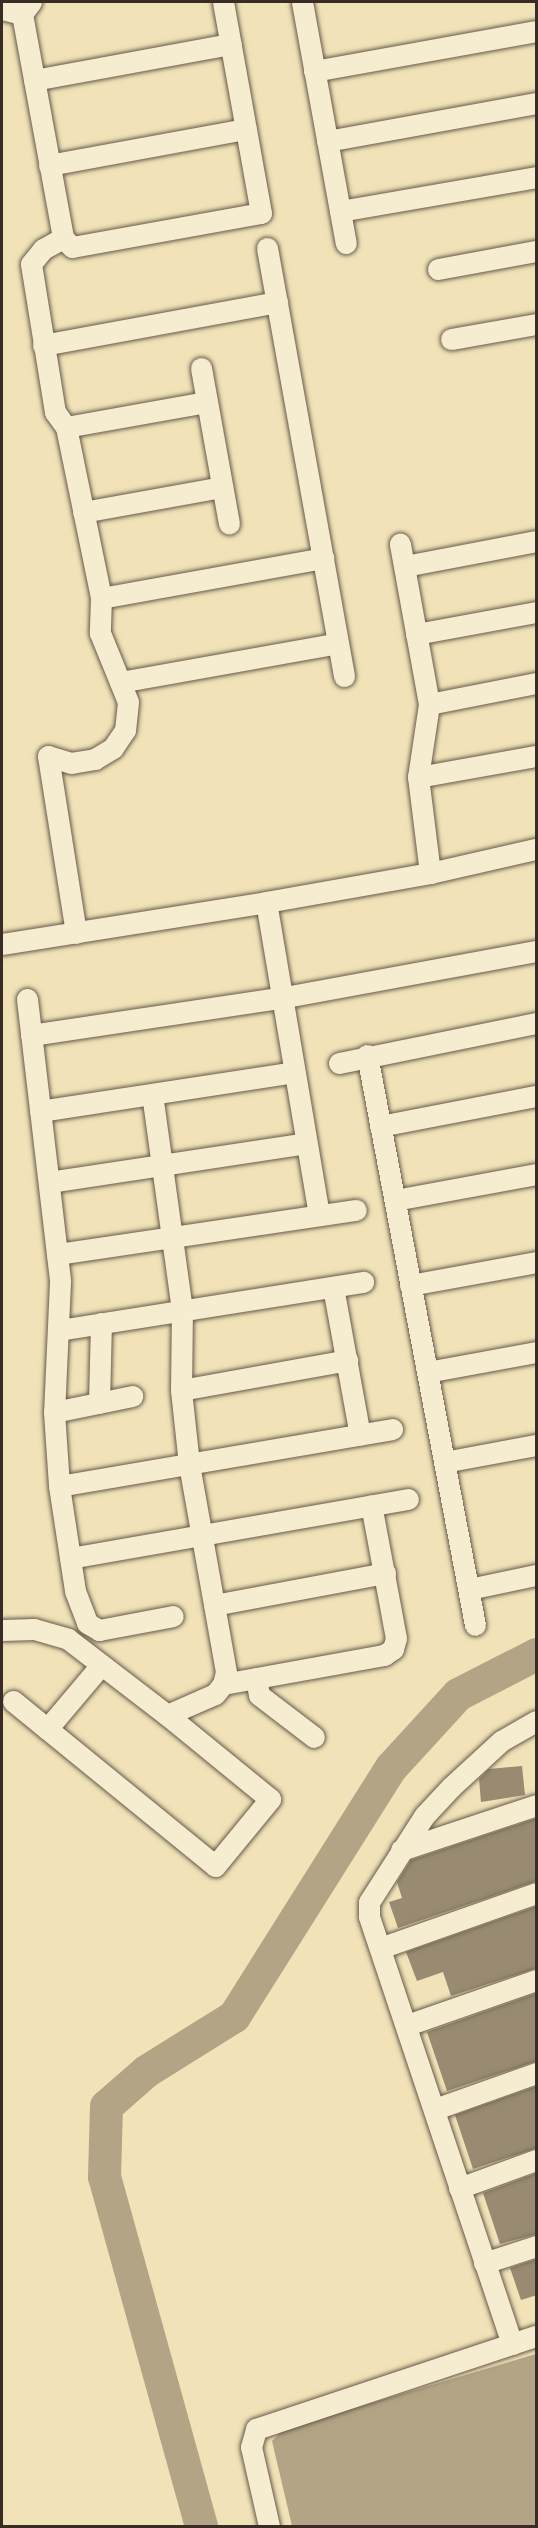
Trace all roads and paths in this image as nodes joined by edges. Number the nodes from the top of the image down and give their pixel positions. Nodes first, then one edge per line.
1 (223, 2) edge
2 (302, 2) edge
3 (27, 8) edge
4 (2, 9) edge
5 (537, 32) edge
6 (231, 44) junction
7 (314, 71) junction
8 (34, 80) junction
9 (537, 103) edge
10 (246, 129) junction
11 (327, 141) junction
12 (49, 165) junction
13 (537, 177) edge
14 (340, 211) junction
15 (63, 238) junction
16 (346, 243) dead end
17 (267, 248) dead end
18 (537, 251) edge
19 (438, 269) dead end
20 (277, 303) junction
21 (537, 324) edge
22 (451, 339) dead end
23 (43, 345) junction
24 (201, 368) dead end
25 (207, 402) junction
26 (66, 427) junction
27 (222, 487) junction
28 (83, 512) junction
29 (229, 524) dead end
30 (537, 541) edge
31 (400, 544) dead end
32 (323, 558) junction
33 (405, 566) junction
34 (100, 597) junction
35 (537, 612) edge
36 (416, 634) junction
37 (338, 643) junction
38 (344, 676) dead end
39 (120, 682) junction
40 (537, 684) edge
41 (429, 704) junction
42 (537, 756) edge
43 (418, 777) junction
44 (537, 849) edge
45 (430, 873) junction
46 (266, 902) junction
47 (76, 933) junction
48 (2, 944) edge
49 (537, 951) edge
50 (280, 998) junction
51 (27, 999) dead end
52 (537, 1023) edge
53 (32, 1035) junction
54 (367, 1055) junction
55 (339, 1063) dead end
56 (294, 1072) junction
57 (152, 1095) junction
58 (537, 1096) edge
59 (40, 1111) junction
60 (380, 1126) junction
61 (306, 1143) junction
62 (161, 1165) junction
63 (537, 1174) edge
64 (49, 1182) junction
65 (395, 1200) junction
66 (356, 1210) dead end
67 (319, 1215) junction
68 (174, 1237) junction
69 (57, 1254) junction
70 (537, 1262) edge
71 (363, 1282) dead end
72 (410, 1285) junction
73 (333, 1287) junction
74 (182, 1310) junction
75 (101, 1323) junction
76 (59, 1330) junction
77 (537, 1352) edge
78 (347, 1360) junction
79 (427, 1372) junction
80 (181, 1390) junction
81 (132, 1396) dead end
82 (99, 1402) junction
83 (54, 1412) junction
84 (392, 1429) dead end
85 (360, 1435) junction
86 (537, 1445) edge
87 (444, 1462) junction
88 (189, 1464) junction
89 (59, 1486) junction
90 (408, 1499) dead end
91 (371, 1505) junction
92 (203, 1535) junction
93 (70, 1558) junction
94 (385, 1573) junction
95 (537, 1575) edge
96 (469, 1589) junction
97 (214, 1605) junction
98 (173, 1616) dead end
99 (475, 1625) dead end
100 (2, 1630) edge
101 (101, 1665) junction
102 (256, 1678) junction
103 (223, 1684) junction
104 (13, 1701) dead end
105 (167, 1715) junction
106 (537, 1721) edge
107 (47, 1730) junction
108 (314, 1737) dead end
109 (537, 1806) edge
110 (401, 1850) junction
111 (537, 1893) edge
112 (383, 1947) junction
113 (537, 1980) edge
114 (407, 2025) junction
115 (537, 2073) edge
116 (435, 2109) junction
117 (537, 2160) edge
118 (459, 2188) junction
119 (537, 2246) edge
120 (484, 2263) junction
121 (537, 2336) edge
122 (512, 2344) junction
123 (270, 2526) edge

1 - 6 street
2 - 7 street
3 - 4 street
3 - 8 street
5 - 7 street
6 - 8 street
6 - 10 street
7 - 11 street
8 - 12 street
9 - 11 street
10 - 12 street
10 - 15 street
11 - 14 street
12 - 15 street
13 - 14 street
14 - 16 street
15 - 23 street
17 - 20 street
18 - 19 street
20 - 23 street
20 - 32 street
21 - 22 street
23 - 26 street
24 - 25 street
25 - 26 street
25 - 27 street
26 - 28 street
27 - 28 street
27 - 29 street
28 - 34 street
30 - 33 street
31 - 33 street
32 - 34 street
32 - 37 street
33 - 36 street
34 - 39 street
35 - 36 street
36 - 41 street
37 - 38 street
37 - 39 street
39 - 47 street
40 - 41 street
41 - 43 street
42 - 43 street
43 - 45 street
44 - 45 street
45 - 46 street
46 - 47 street
46 - 50 street
47 - 48 street
49 - 50 street
50 - 53 street
50 - 56 street
51 - 53 street
52 - 54 street
53 - 59 street
54 - 55 street
54 - 60 street
56 - 57 street
56 - 61 street
57 - 59 street
57 - 62 street
58 - 60 street
59 - 64 street
60 - 65 street
61 - 62 street
61 - 67 street
62 - 64 street
62 - 68 street
63 - 65 street
64 - 69 street
65 - 72 street
66 - 67 street
67 - 68 street
68 - 69 street
68 - 74 street
69 - 76 street
70 - 72 street
71 - 73 street
72 - 79 street
73 - 74 street
73 - 78 street
74 - 75 street
74 - 80 street
75 - 76 street
75 - 82 street
76 - 83 street
77 - 79 street
78 - 80 street
78 - 85 street
79 - 87 street
80 - 88 street
81 - 82 street
82 - 83 street
83 - 89 street
84 - 85 street
85 - 88 street
86 - 87 street
87 - 96 street
88 - 89 street
88 - 92 street
89 - 93 street
90 - 91 street
91 - 92 street
91 - 94 street
92 - 93 street
92 - 97 street
93 - 98 street
94 - 97 street
94 - 102 street
95 - 96 street
96 - 99 street
97 - 103 street
100 - 101 street
101 - 105 street
101 - 107 street
102 - 103 street
102 - 108 street
103 - 105 street
104 - 107 street
105 - 107 street
106 - 110 street
109 - 110 street
110 - 112 street
111 - 112 street
112 - 114 street
113 - 114 street
114 - 116 street
115 - 116 street
116 - 118 street
117 - 118 street
118 - 120 street
119 - 120 street
120 - 122 street
121 - 122 street
122 - 123 street

